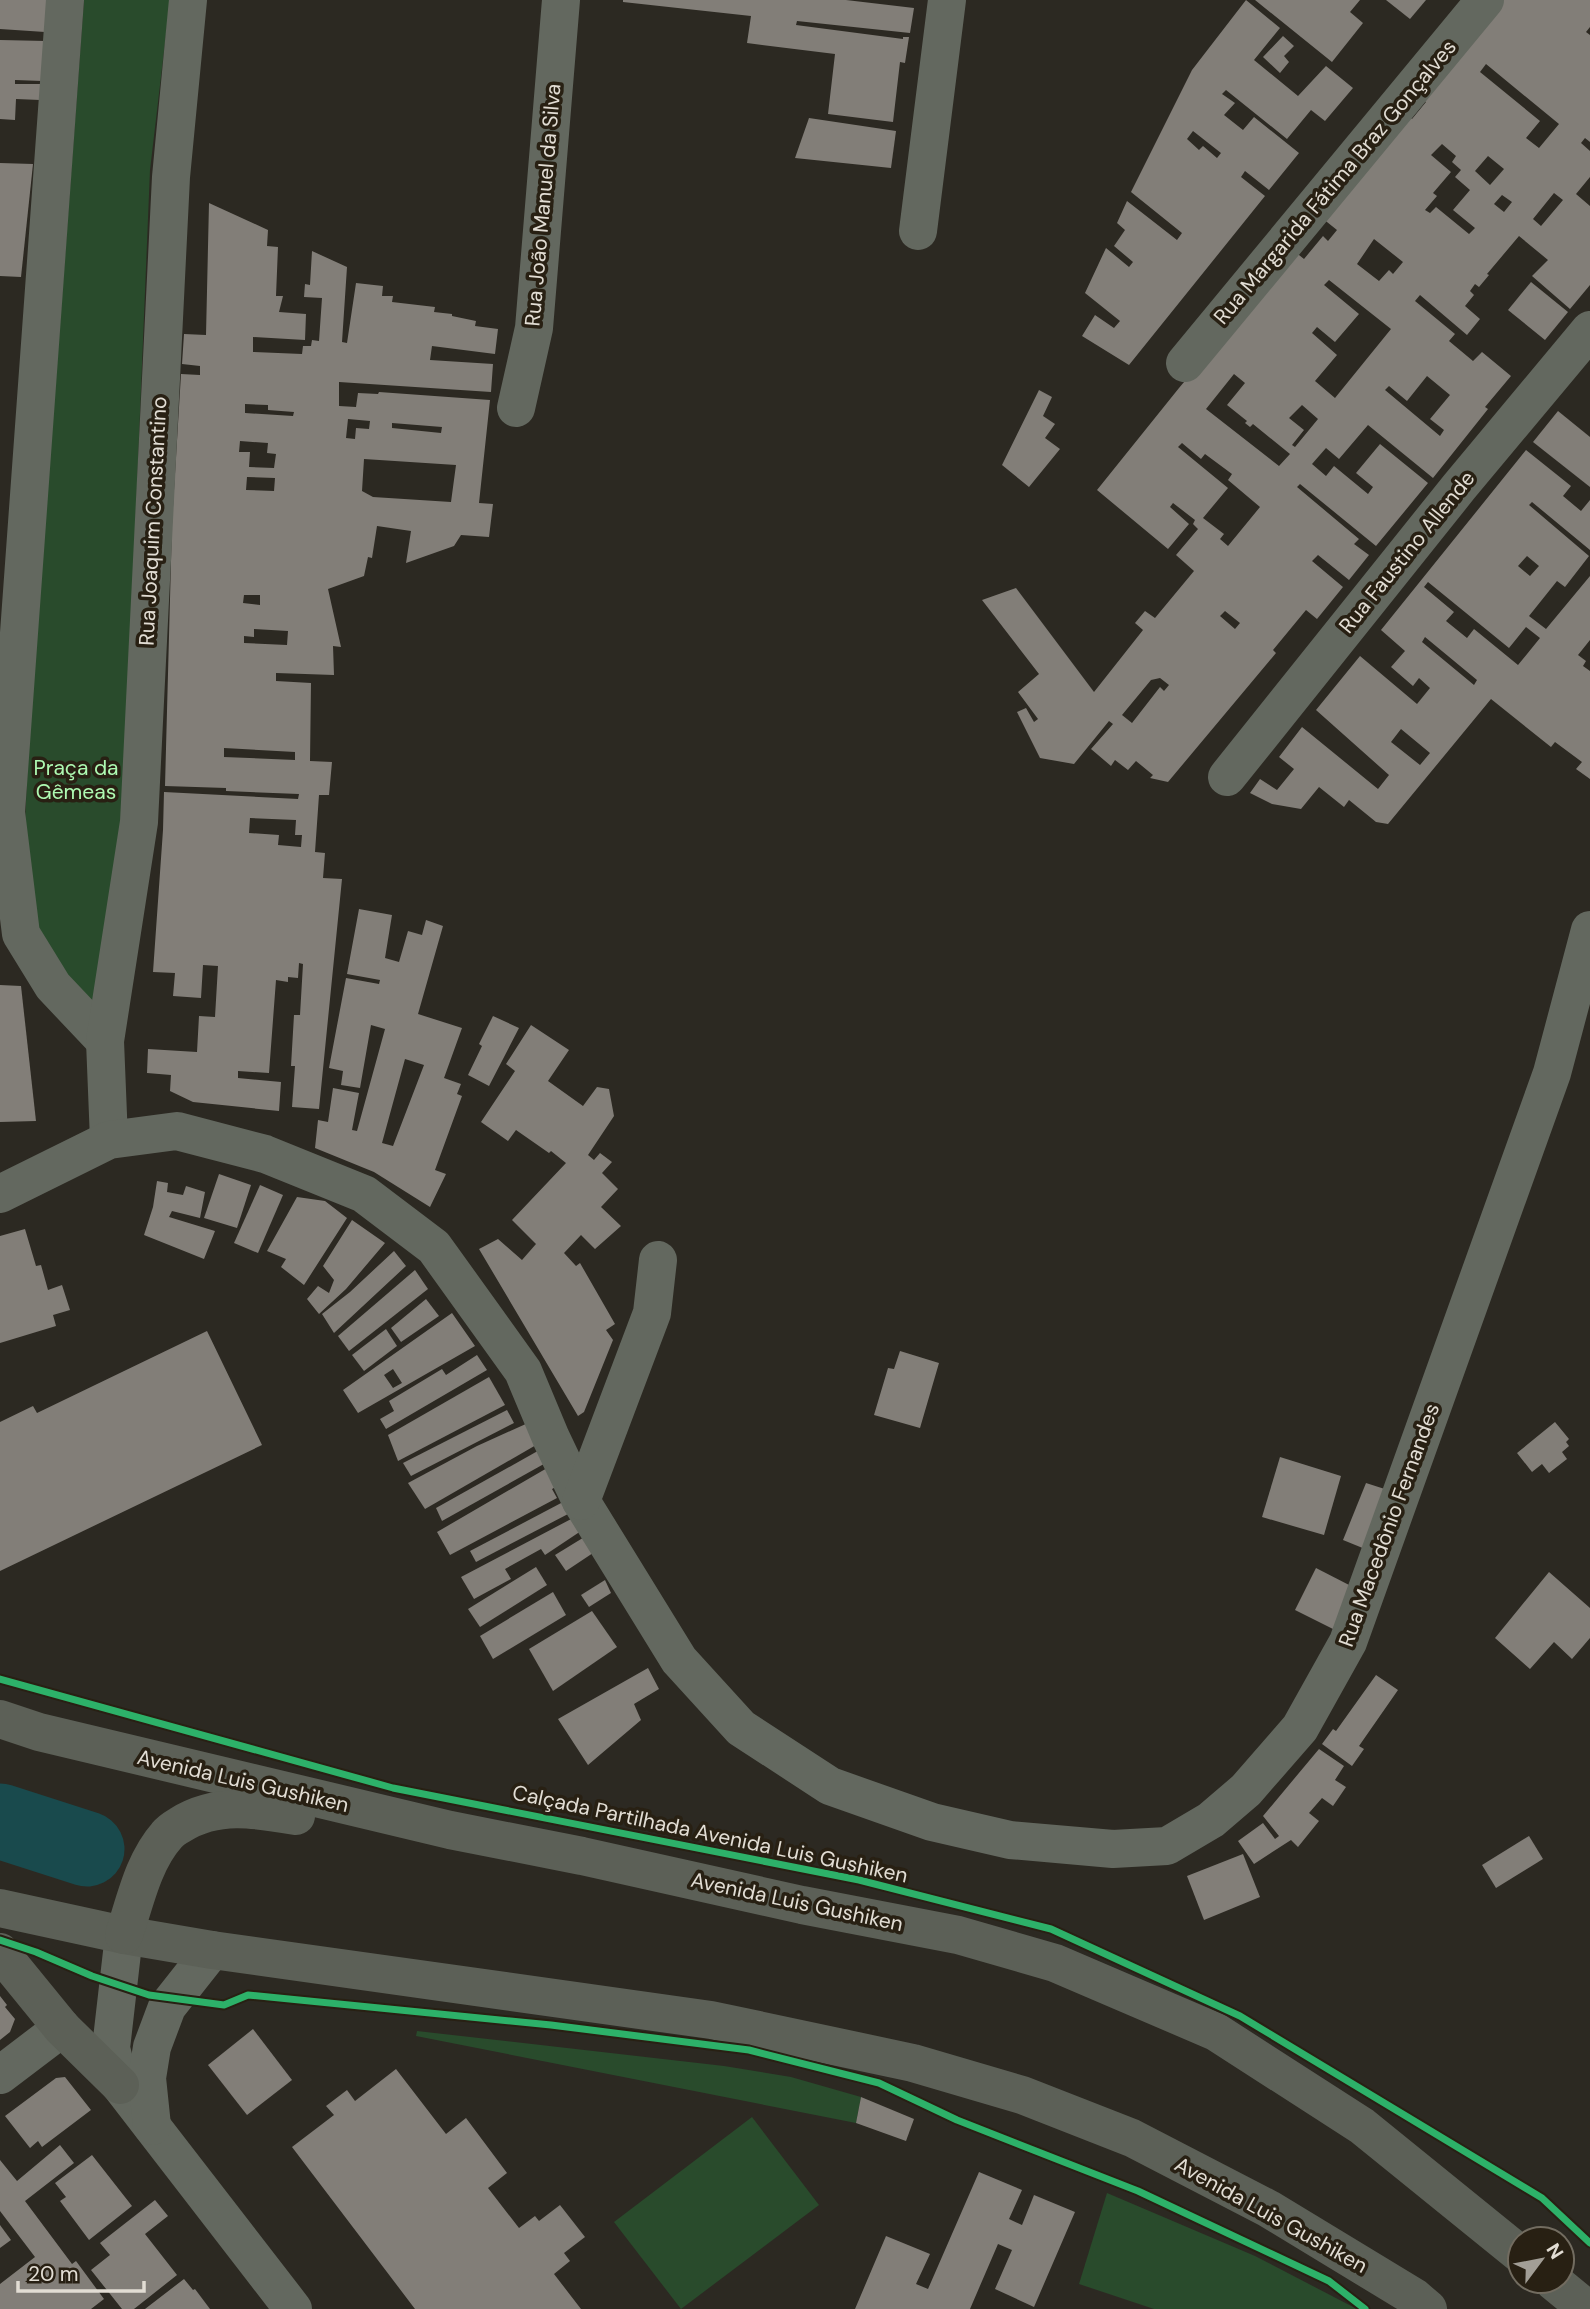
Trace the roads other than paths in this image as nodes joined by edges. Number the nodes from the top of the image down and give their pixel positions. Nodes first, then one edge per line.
1 (65, 0) edge
2 (188, 0) edge
3 (561, 0) edge
4 (947, 0) edge
5 (1485, 0) edge
6 (918, 231) dead end
7 (1590, 330) edge
8 (1185, 363) dead end
9 (516, 408) dead end
10 (6, 737) edge
11 (1227, 777) dead end
12 (1590, 930) edge
13 (104, 1041) junction
14 (109, 1139) junction
15 (0, 1194) edge
16 (658, 1260) dead end
17 (581, 1501) junction
18 (0, 1719) edge
19 (450, 1830) junction
20 (0, 1908) edge
21 (124, 1935) junction
22 (212, 1950) junction
23 (0, 1952) edge
24 (62, 2028) junction
25 (0, 2075) edge
26 (120, 2085) junction
27 (152, 2126) junction
28 (1506, 2244) edge
29 (1570, 2295) edge
30 (293, 2309) edge
31 (1428, 2309) edge
32 (1587, 2309) edge

1 - 10 street
2 - 13 street, Rua Joaquim Constantino
3 - 9 street, Rua João Manuel da Silva
4 - 6 street
5 - 8 street, Rua Margarida Fátima Braz Gonçalves
7 - 11 street, Rua Faustino Allende
10 - 13 street
12 - 17 street, Rua Macedônio Fernandes
13 - 14 street, Rua Joaquim Constantino
14 - 15 street
14 - 17 street, Rua Macedônio Fernandes
16 - 17 street
18 - 19 main road, Avenida Luis Gushiken
19 - 21 main road
19 - 28 main road, Avenida Luis Gushiken
20 - 21 main road, Avenida Luis Gushiken
21 - 22 main road, Avenida Luis Gushiken
21 - 26 street
22 - 27 street
22 - 31 main road, Avenida Luis Gushiken
23 - 24 main road
24 - 25 street
24 - 26 main road
26 - 27 street
27 - 30 street
29 - 32 main road

